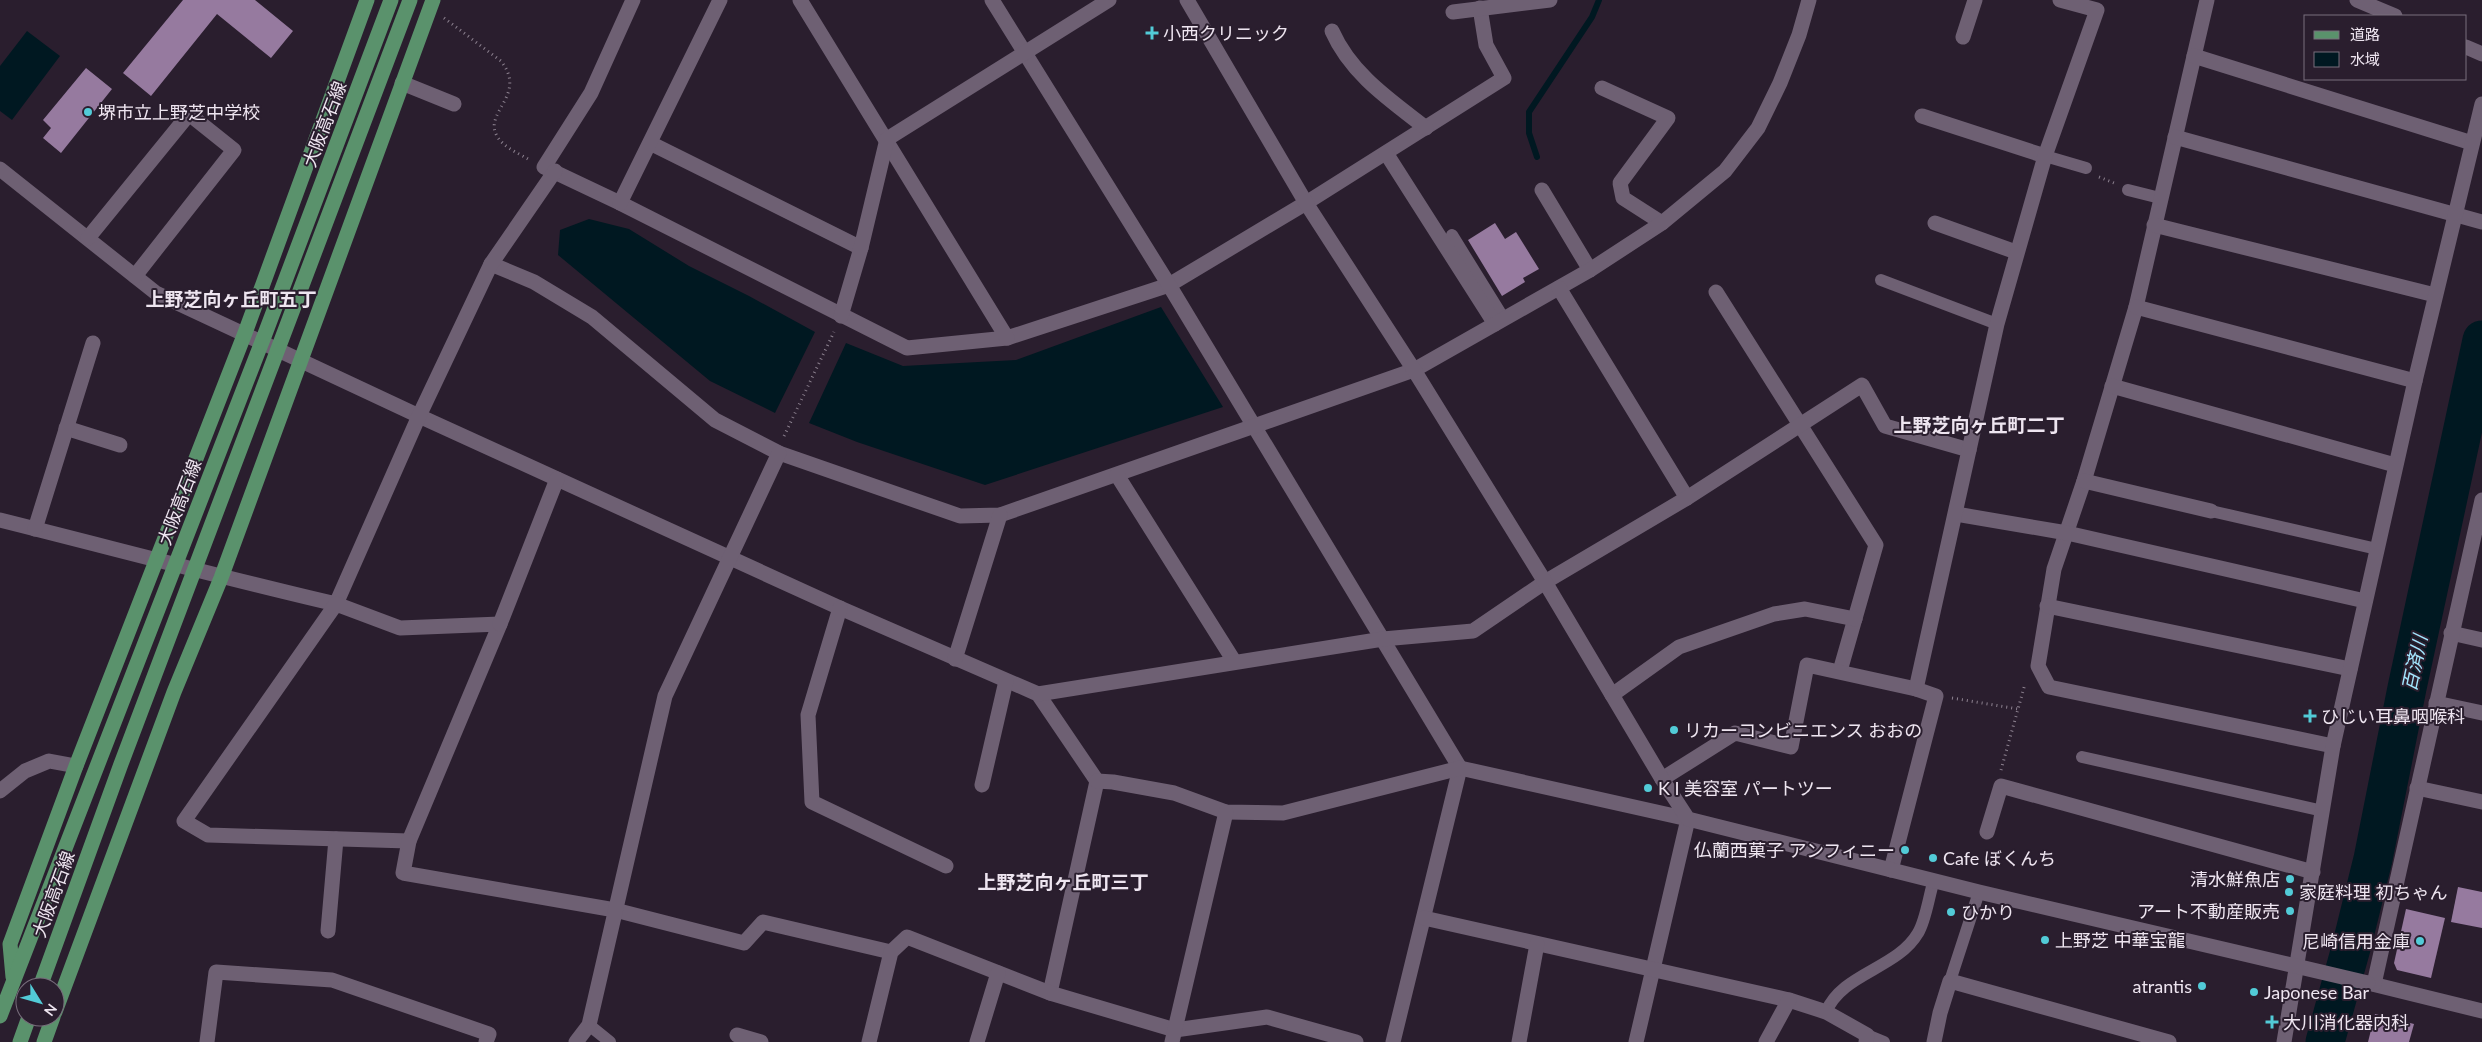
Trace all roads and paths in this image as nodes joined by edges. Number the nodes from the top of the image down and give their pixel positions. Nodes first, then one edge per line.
1 (367, 0) edge
2 (391, 0) edge
3 (410, 0) edge
4 (633, 0) edge
5 (720, 0) edge
6 (800, 0) edge
7 (992, 0) edge
8 (1109, 0) edge
9 (1187, 0) edge
10 (1550, 0) edge
11 (1809, 0) edge
12 (1975, 0) edge
13 (2060, 0) edge
14 (2207, 0) edge
15 (2357, 0) edge
16 (431, 6) edge
17 (1480, 8) junction
18 (1453, 12) dead end
19 (2392, 15) edge
20 (1332, 31) dead end
21 (1963, 37) dead end
22 (2467, 47) edge
23 (1025, 52) junction
24 (2482, 54) edge
25 (2194, 56) junction
26 (402, 83) junction
27 (1602, 88) dead end
28 (454, 104) dead end
29 (2482, 104) edge
30 (1922, 116) dead end
31 (1426, 128) junction
32 (2175, 137) junction
33 (887, 140) junction
34 (650, 143) junction
35 (2472, 143) junction
36 (1386, 153) junction
37 (2045, 156) junction
38 (2086, 168) joint
39 (0, 169) edge
40 (549, 169) junction
41 (1542, 190) dead end
42 (2128, 190) joint
43 (2160, 198) junction
44 (620, 203) junction
45 (1306, 203) junction
46 (2468, 219) edge
47 (1662, 223) junction
48 (1935, 223) dead end
49 (2154, 225) junction
50 (1452, 235) dead end
51 (88, 238) junction
52 (861, 248) junction
53 (2016, 252) junction
54 (491, 264) junction
55 (1590, 270) junction
56 (135, 276) junction
57 (1881, 280) dead end
58 (1169, 285) junction
59 (1560, 288) junction
60 (1716, 292) dead end
61 (2435, 295) junction
62 (2136, 307) junction
63 (841, 316) junction
64 (1499, 322) junction
65 (1997, 324) junction
66 (245, 333) junction
67 (1007, 338) junction
68 (831, 339) dead end
69 (93, 342) dead end
70 (300, 359) junction
71 (1414, 370) junction
72 (2415, 381) junction
73 (2112, 386) junction
74 (419, 416) junction
75 (1801, 425) junction
76 (1255, 427) junction
77 (66, 428) junction
78 (120, 446) dead end
79 (1969, 450) junction
80 (779, 453) junction
81 (2396, 464) junction
82 (1117, 475) junction
83 (556, 478) junction
84 (2084, 480) junction
85 (1686, 498) junction
86 (2482, 500) edge
87 (2210, 511) joint
88 (1956, 514) junction
89 (1000, 515) junction
90 (0, 520) edge
91 (35, 529) junction
92 (2067, 533) junction
93 (2377, 549) junction
94 (730, 558) junction
95 (156, 559) junction
96 (2467, 565) junction
97 (2482, 568) edge
98 (221, 578) junction
99 (1545, 582) junction
100 (2365, 601) junction
101 (336, 604) junction
102 (2047, 606) junction
103 (840, 608) junction
104 (1855, 619) junction
105 (500, 624) junction
106 (2451, 634) junction
107 (1382, 639) junction
108 (2482, 640) edge
109 (955, 659) junction
110 (1234, 661) junction
111 (2350, 669) junction
112 (1840, 671) junction
113 (1006, 681) junction
114 (2025, 684) dead end
115 (1916, 689) junction
116 (1038, 694) junction
117 (1612, 695) junction
118 (1936, 696) junction
119 (2436, 703) junction
120 (2018, 709) junction
121 (2482, 713) edge
122 (2333, 746) junction
123 (2082, 757) dead end
124 (76, 766) junction
125 (1460, 768) junction
126 (1998, 778) dead end
127 (1662, 780) junction
128 (1097, 781) junction
129 (982, 785) dead end
130 (2417, 788) junction
131 (0, 791) edge
132 (2482, 802) edge
133 (2323, 811) junction
134 (1226, 812) junction
135 (1688, 819) junction
136 (1987, 832) dead end
137 (336, 839) junction
138 (409, 841) junction
139 (946, 866) dead end
140 (1891, 870) junction
141 (2313, 872) junction
142 (1934, 880) junction
143 (1979, 892) junction
144 (615, 910) junction
145 (1424, 918) junction
146 (328, 931) dead end
147 (1537, 944) junction
148 (891, 952) junction
149 (2303, 968) junction
150 (1654, 971) junction
151 (998, 973) junction
152 (44, 977) edge
153 (13, 980) junction
154 (1950, 981) junction
155 (2371, 984) junction
156 (65, 985) edge
157 (1050, 993) junction
158 (1790, 1000) junction
159 (2482, 1011) edge
160 (1826, 1012) junction
161 (0, 1016) edge
162 (589, 1025) junction
163 (25, 1027) edge
164 (49, 1027) edge
165 (737, 1035) dead end
166 (1173, 1036) edge
167 (1866, 1038) edge
168 (2282, 1039) edge
169 (20, 1042) edge
170 (44, 1042) edge
171 (207, 1042) edge
172 (486, 1042) edge
173 (576, 1042) edge
174 (610, 1042) edge
175 (761, 1042) edge
176 (869, 1042) edge
177 (977, 1042) edge
178 (1356, 1042) edge
179 (1393, 1042) edge
180 (1518, 1042) edge
181 (1636, 1042) edge
182 (1766, 1042) edge
183 (1884, 1042) edge
184 (1934, 1042) edge
185 (2169, 1042) edge

1 - 66 main road
2 - 153 main road, 大阪高石線
3 - 152 main road, 大阪高石線
4 - 40 street
5 - 34 street
6 - 33 street
7 - 23 street
8 - 23 street
9 - 45 street
10 - 17 street
11 - 47 street
12 - 21 street
13 - 37 street
14 - 25 street
15 - 19 street
16 - 26 main road
16 - 40 path
17 - 18 street
17 - 31 street
20 - 31 street
22 - 24 street
23 - 33 street
23 - 58 street
25 - 32 street
25 - 35 street
26 - 28 street
26 - 70 main road
27 - 47 street
29 - 35 street
30 - 37 street
31 - 36 street
32 - 43 street
32 - 46 street
33 - 52 street
33 - 67 street
34 - 44 street
34 - 52 street
35 - 46 street
36 - 45 street
36 - 64 street
37 - 38 lane
37 - 53 street
38 - 42 path
39 - 51 street
40 - 44 street
40 - 54 street
41 - 55 street
42 - 43 lane
43 - 49 street
44 - 63 street
45 - 58 street
45 - 71 street
46 - 61 street
47 - 55 street
48 - 53 street
49 - 61 street
49 - 62 street
50 - 64 lane
51 - 56 street
51 - 56 street
52 - 63 street
53 - 65 street
54 - 74 street
54 - 80 street
55 - 59 street
56 - 66 street
57 - 65 lane
58 - 67 street
58 - 76 street
59 - 64 street
59 - 85 street
60 - 75 street
61 - 72 street
62 - 72 street
62 - 73 street
63 - 67 street
64 - 71 street
65 - 79 street
66 - 70 street
66 - 95 main road
68 - 80 path
69 - 77 street
70 - 74 street
70 - 98 main road
71 - 76 street
71 - 99 street
72 - 81 street
73 - 81 street
73 - 84 street
74 - 83 street
74 - 101 street
75 - 79 street
75 - 85 street
75 - 104 street
76 - 82 street
76 - 107 street
77 - 78 street
77 - 91 street
79 - 88 street
80 - 89 street
80 - 94 street
81 - 93 street
82 - 89 street
82 - 110 street
83 - 94 street
83 - 105 street
84 - 87 street
84 - 92 street
85 - 99 street
86 - 96 street
87 - 93 lane
88 - 92 street
88 - 115 street
89 - 109 street
90 - 91 street
91 - 95 street
92 - 100 street
92 - 102 street
93 - 100 street
94 - 103 street
94 - 144 street
95 - 98 street
95 - 124 main road
96 - 97 street
96 - 106 street
98 - 101 street
98 - 156 main road
99 - 107 street
99 - 117 street
100 - 111 street
101 - 105 street
101 - 137 street
102 - 111 street
102 - 122 street
103 - 109 street
103 - 139 street
104 - 112 street
104 - 117 street
105 - 138 street
106 - 108 street
106 - 119 street
107 - 110 street
107 - 125 street
109 - 113 street
110 - 116 street
111 - 122 street
112 - 115 street
112 - 127 street
113 - 116 street
113 - 129 street
114 - 120 path
115 - 118 street
116 - 128 street
117 - 127 street
118 - 120 path
118 - 140 street
119 - 121 street
119 - 130 street
120 - 126 path
122 - 133 street
123 - 133 lane
124 - 131 street
124 - 153 main road
125 - 134 street
125 - 135 street
125 - 145 street
127 - 135 street
128 - 134 street
128 - 157 street
130 - 132 street
130 - 155 street
133 - 141 street
134 - 166 street
135 - 140 street
135 - 150 street
136 - 141 street
137 - 138 street
137 - 146 street
138 - 144 street
140 - 142 street
141 - 149 street
142 - 143 street
142 - 160 lane
143 - 149 street
143 - 154 lane
144 - 148 street
144 - 162 street
145 - 147 street
145 - 179 street
147 - 150 street
147 - 180 street
148 - 151 street
148 - 176 street
149 - 155 street
149 - 168 street
150 - 158 street
150 - 181 street
151 - 157 street
151 - 177 street
153 - 161 main road, 大阪高石線
154 - 184 street
154 - 185 street
155 - 159 street
157 - 166 street
158 - 160 street
158 - 182 street
160 - 167 street
162 - 173 street
162 - 174 lane
163 - 169 main road
164 - 170 main road
165 - 175 street
166 - 178 street
167 - 183 lane
171 - 172 street

